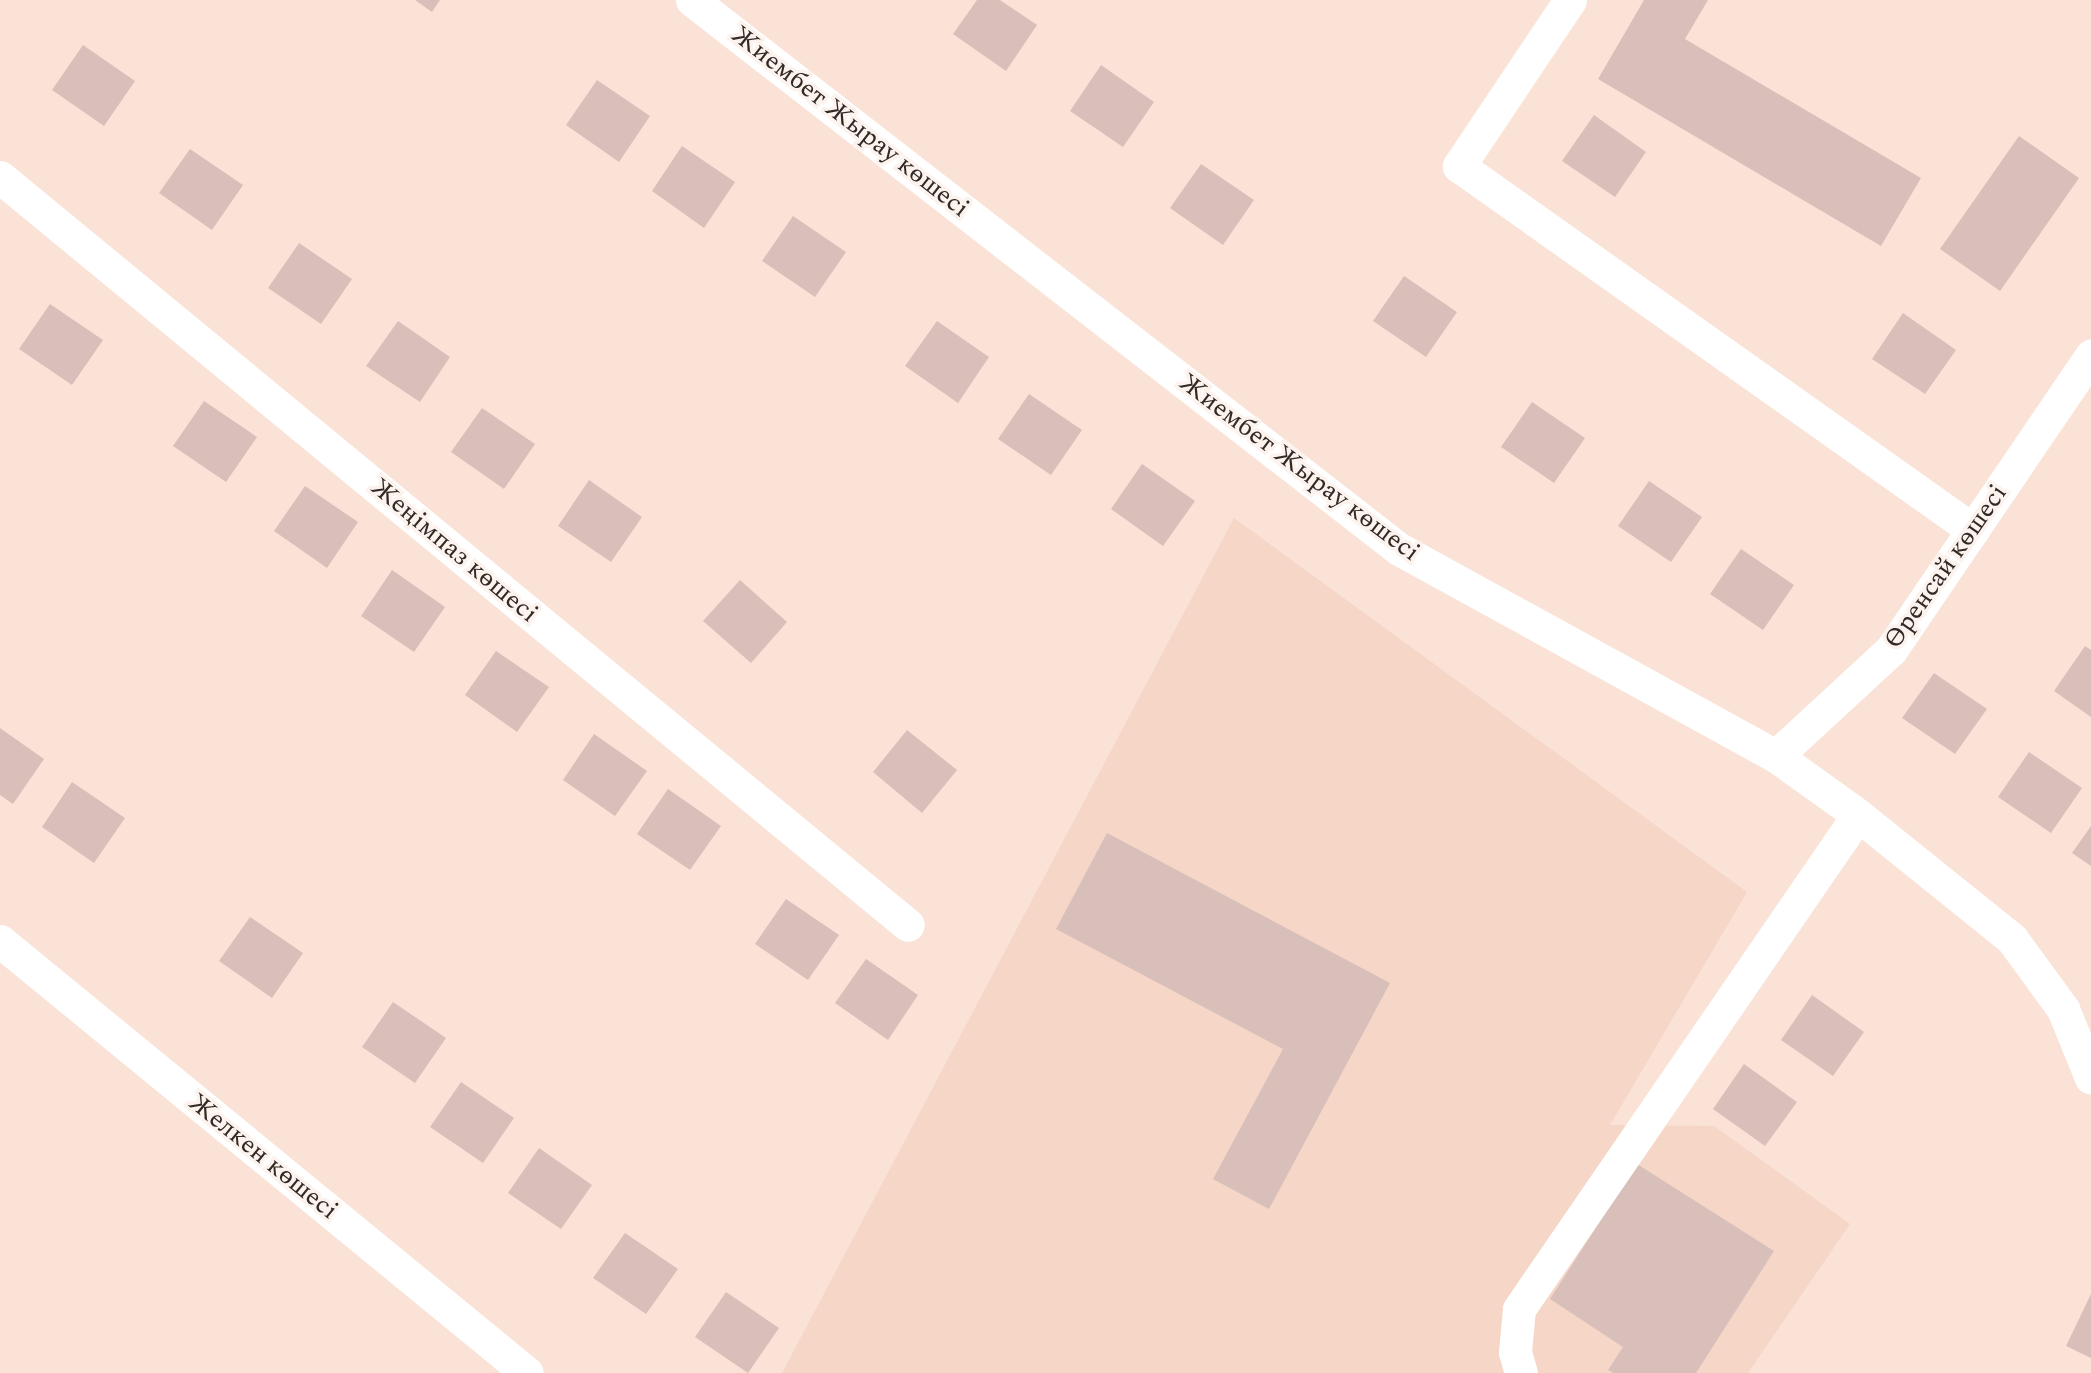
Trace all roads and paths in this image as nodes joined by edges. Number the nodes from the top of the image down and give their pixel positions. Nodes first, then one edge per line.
1 (692, 0) edge
2 (1570, 0) edge
3 (0, 177) edge
4 (2091, 356) edge
5 (1973, 530) junction
6 (1776, 756) junction
7 (1858, 815) junction
8 (908, 925) dead end
9 (0, 941) edge
10 (2091, 1078) edge
11 (527, 1373) edge
12 (1521, 1373) edge

1 - 6 street, Жиембет Жырау көшесі
2 - 5 street
3 - 8 street, Жеңімпаз көшесі
4 - 5 street, Өренсай көшесі
5 - 6 street, Өренсай көшесі
6 - 7 street, Жиембет Жырау көшесі
7 - 10 street, Жиембет Жырау көшесі
7 - 12 street
9 - 11 street, Желкен көшесі

